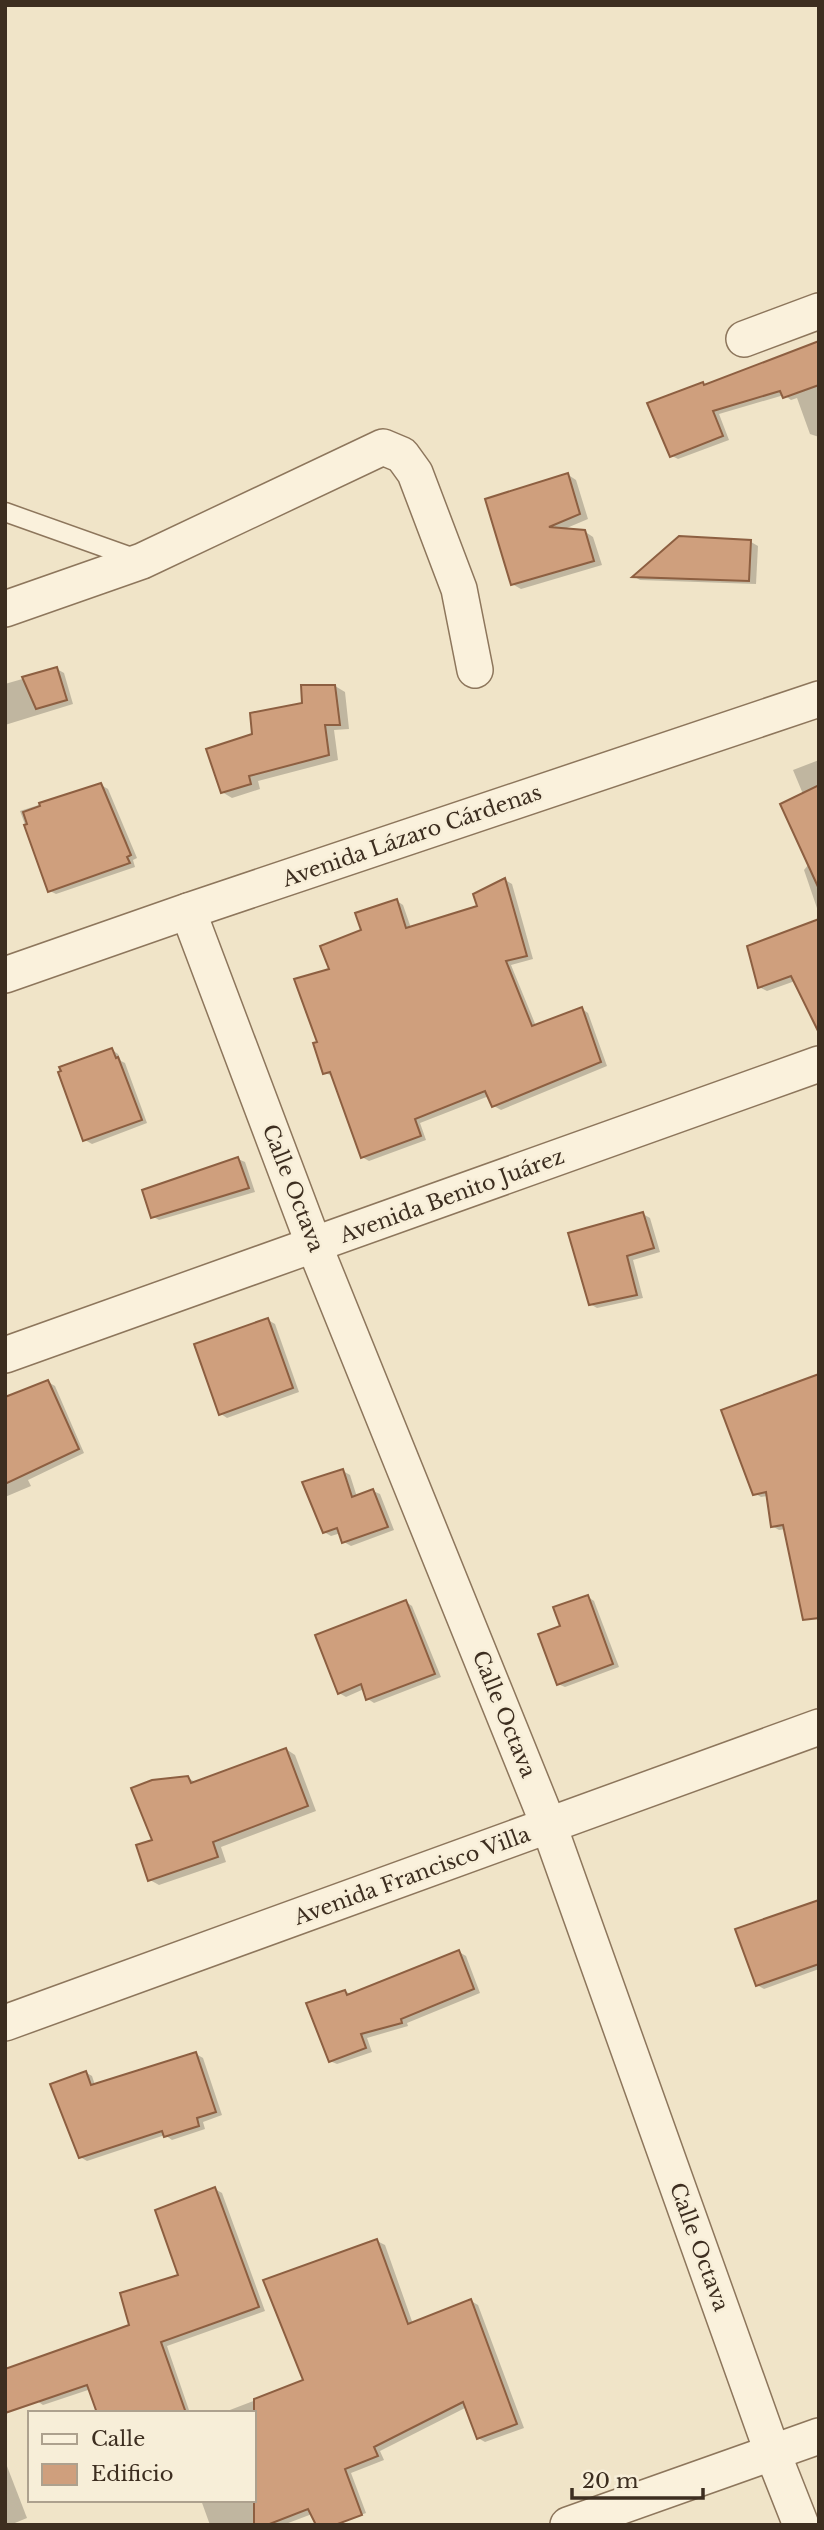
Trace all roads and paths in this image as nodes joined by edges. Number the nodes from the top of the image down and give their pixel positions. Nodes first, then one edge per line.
1 (819, 312) edge
2 (744, 339) dead end
3 (5, 512) edge
4 (142, 561) junction
5 (5, 609) edge
6 (475, 670) dead end
7 (819, 698) edge
8 (188, 911) junction
9 (5, 975) edge
10 (819, 1064) edge
11 (314, 1245) junction
12 (5, 1355) edge
13 (819, 1727) edge
14 (549, 1826) junction
15 (5, 2023) edge
16 (819, 2436) edge
17 (772, 2454) junction
18 (568, 2525) edge
19 (801, 2525) edge

1 - 2 street
3 - 4 lane
4 - 5 street
4 - 6 street
7 - 8 street, Avenida Lázaro Cárdenas
8 - 9 street, Avenida Lázaro Cárdenas
8 - 11 street, Calle Octava
10 - 11 street, Avenida Benito Juárez
11 - 12 street, Avenida Benito Juárez
11 - 14 street, Calle Octava
13 - 14 street, Avenida Francisco Villa
14 - 15 street, Avenida Francisco Villa
14 - 17 street, Calle Octava
16 - 17 street
17 - 18 street
17 - 19 street, Calle Octava

